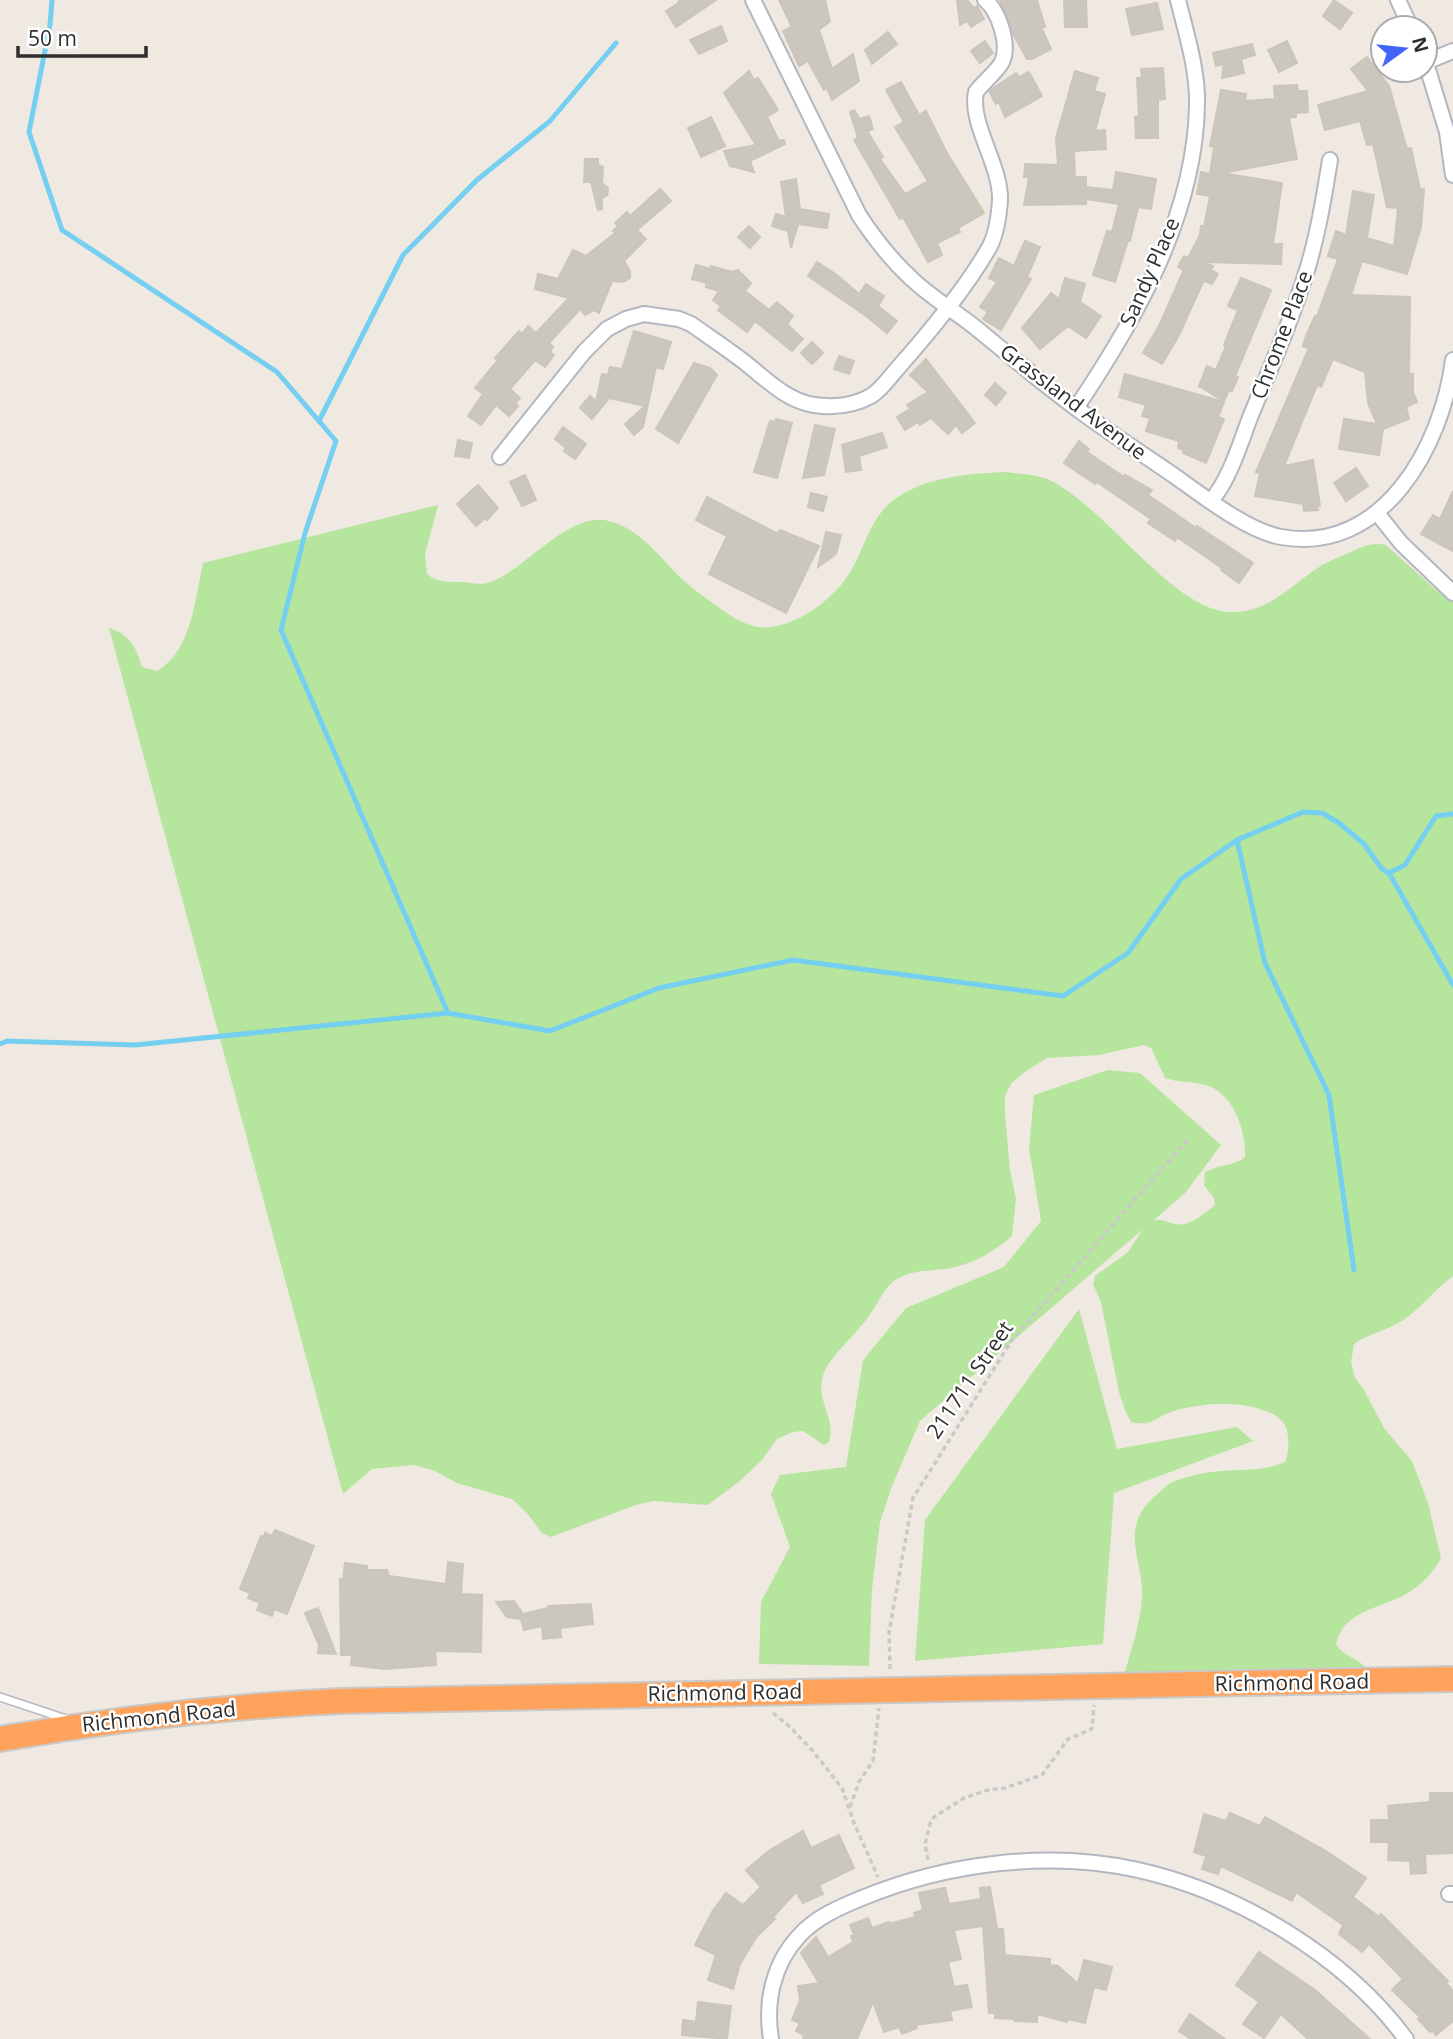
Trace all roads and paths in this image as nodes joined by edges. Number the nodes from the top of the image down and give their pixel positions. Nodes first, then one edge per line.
1 (753, 0) edge
2 (985, 0) edge
3 (1178, 0) edge
4 (1432, 84) edge
5 (1330, 160) dead end
6 (1453, 175) edge
7 (948, 306) junction
8 (1453, 360) edge
9 (1076, 408) junction
10 (500, 457) dead end
11 (1211, 501) junction
12 (1377, 513) junction
13 (1453, 593) edge
14 (1188, 1139) dead end
15 (1453, 1679) edge
16 (886, 1689) junction
17 (747, 1692) junction
18 (0, 1697) edge
19 (1095, 1701) dead end
20 (86, 1725) junction
21 (0, 1739) edge
22 (849, 1808) junction
23 (933, 1876) junction
24 (884, 1889) junction
25 (771, 2039) edge
26 (1406, 2039) edge

1 - 7 street, Grassland Avenue
2 - 7 street
3 - 9 street, Sandy Place
4 - 6 street
5 - 11 street, Chrome Place
7 - 9 street, Grassland Avenue
7 - 10 street
8 - 12 street, Grassland Avenue
9 - 11 street, Grassland Avenue
11 - 12 street, Grassland Avenue
12 - 13 street
14 - 16 path, 211711 Street
15 - 16 highway, Richmond Road
16 - 17 highway, Richmond Road
16 - 22 path, 211711 Street
17 - 20 highway, Richmond Road
17 - 22 path
18 - 20 lane
19 - 23 path
20 - 21 highway, Richmond Road
22 - 24 path
23 - 24 street
23 - 26 street
24 - 25 street

